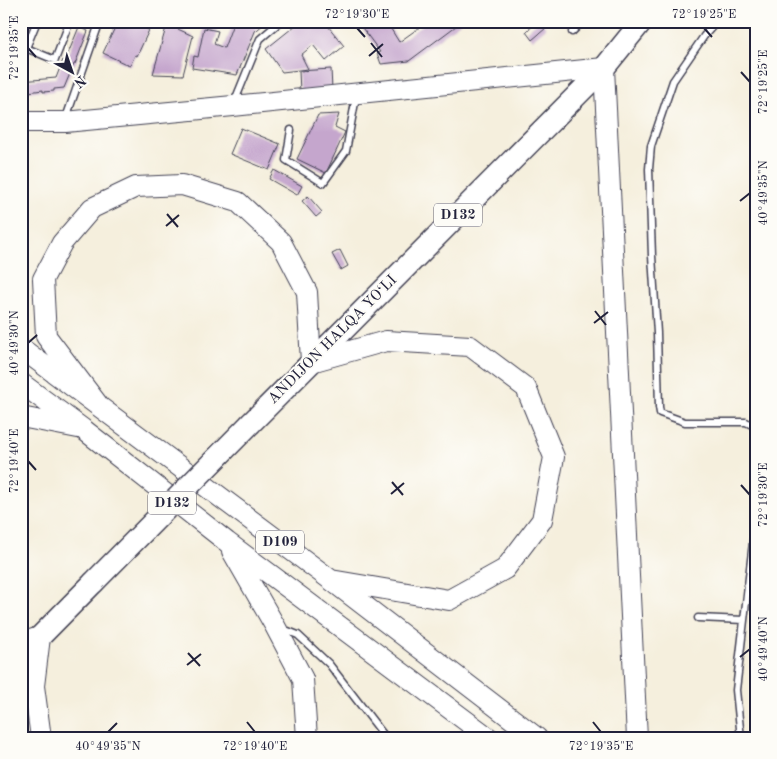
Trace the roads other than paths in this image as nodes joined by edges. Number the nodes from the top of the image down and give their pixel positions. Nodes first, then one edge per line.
1 (37, 21) edge
2 (70, 21) edge
3 (100, 21) edge
4 (281, 21) edge
5 (583, 21) edge
6 (642, 21) edge
7 (717, 21) edge
8 (572, 32) dead end
9 (604, 68) junction
10 (356, 93) junction
11 (232, 106) junction
12 (21, 122) edge
13 (65, 122) junction
14 (292, 130) dead end
15 (21, 348) edge
16 (311, 362) junction
17 (21, 383) edge
18 (99, 406) junction
19 (21, 417) edge
20 (755, 427) edge
21 (83, 429) junction
22 (756, 516) edge
23 (227, 542) junction
24 (331, 580) junction
25 (698, 618) dead end
26 (744, 620) junction
27 (275, 626) junction
28 (31, 640) edge
29 (21, 656) edge
30 (41, 738) edge
31 (307, 738) edge
32 (386, 738) edge
33 (489, 738) edge
34 (537, 738) edge
35 (637, 738) edge
36 (741, 738) edge

1 - 2 lane
3 - 13 lane
4 - 11 lane
5 - 8 lane
6 - 9 highway, ANDIJON HALQA YO‘LI / D132
7 - 20 lane
9 - 10 main road
9 - 16 highway, ANDIJON HALQA YO‘LI / D132
9 - 35 main road
10 - 11 main road
10 - 14 lane
11 - 13 main road
12 - 13 main road
15 - 18 main road, D109
16 - 18 main road
16 - 24 main road
16 - 28 highway, ANDIJON HALQA YO‘LI / D132, bridge
17 - 21 main road, D109
18 - 24 main road, D109
19 - 21 main road
21 - 23 main road, D109
22 - 26 lane
23 - 27 main road
23 - 33 main road, D109
24 - 34 main road, D109
25 - 26 lane
26 - 36 lane
27 - 31 main road
27 - 32 lane
28 - 29 highway, ANDIJON HALQA YO‘LI / D132
28 - 30 main road

